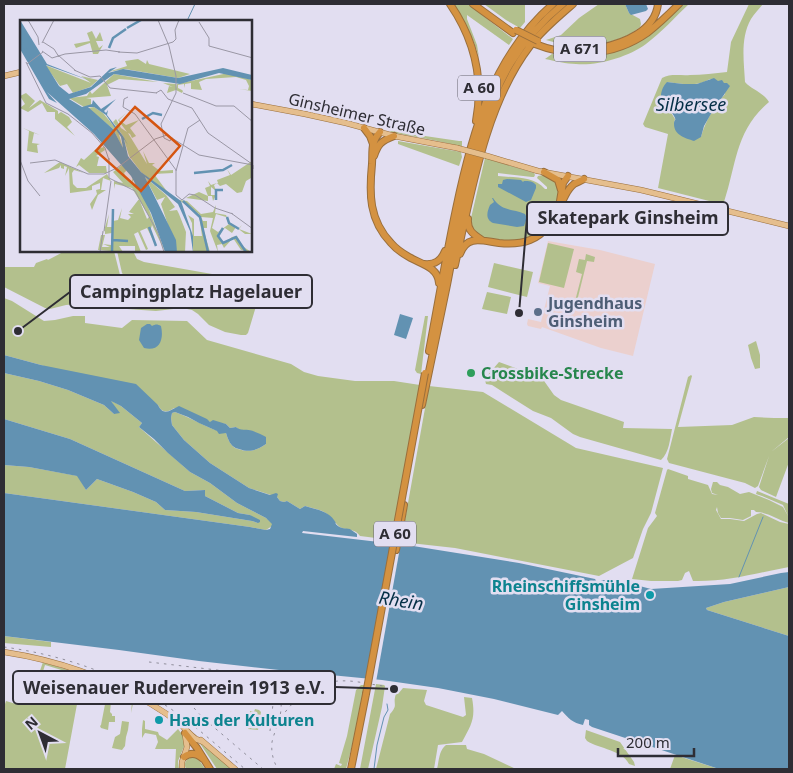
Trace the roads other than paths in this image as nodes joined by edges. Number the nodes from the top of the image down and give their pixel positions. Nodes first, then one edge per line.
1 (450, 4) edge
2 (473, 4) edge
3 (480, 4) edge
4 (553, 4) edge
5 (563, 4) edge
6 (574, 4) edge
7 (658, 4) edge
8 (679, 4) edge
9 (514, 32) junction
10 (536, 43) junction
11 (20, 72) edge
12 (4, 76) edge
13 (252, 104) edge
14 (364, 128) junction
15 (380, 132) junction
16 (394, 136) junction
17 (472, 142) junction
18 (376, 144) junction
19 (544, 172) junction
20 (568, 176) junction
21 (584, 180) junction
22 (569, 188) junction
23 (561, 192) junction
24 (469, 203) junction
25 (560, 206) junction
26 (789, 226) edge
27 (483, 240) junction
28 (449, 243) junction
29 (423, 264) junction
30 (454, 270) junction
31 (445, 293) junction
32 (438, 300) junction
33 (427, 373) junction
34 (4, 652) edge
35 (369, 695) junction
36 (187, 732) junction
37 (195, 738) junction
38 (203, 742) junction
39 (184, 757) junction
40 (206, 762) junction
41 (182, 769) edge
42 (210, 769) edge
43 (214, 769) edge
44 (235, 769) edge
45 (351, 769) edge
46 (355, 769) edge

1 - 17 highway, A 60
2 - 9 highway
3 - 9 highway
4 - 17 highway, A 60
5 - 31 highway, A 60
6 - 24 highway
7 - 10 highway, A 671
8 - 10 highway
9 - 10 highway
11 - 12 main road
13 - 14 main road, Ginsheimer Straße
14 - 15 main road, Ginsheimer Straße
14 - 18 highway
15 - 16 main road, Ginsheimer Straße
15 - 18 highway
16 - 18 highway
16 - 19 main road, Ginsheimer Straße, bridge
17 - 28 highway, A 60
18 - 29 highway
19 - 20 main road
19 - 23 highway
20 - 21 main road
20 - 22 highway
20 - 23 highway
21 - 22 highway
21 - 26 main road
22 - 25 highway
23 - 25 highway
24 - 27 highway
24 - 30 highway
25 - 27 highway
27 - 30 highway
28 - 29 highway
28 - 32 highway, A 60
29 - 32 highway
30 - 31 highway
31 - 33 highway, A 60
32 - 33 highway, A 60
33 - 35 highway, A 60, bridge
34 - 36 main road
35 - 45 highway, A 60
35 - 46 highway, A 60
36 - 37 main road
36 - 38 main road
36 - 39 main road
36 - 40 highway
37 - 38 main road
37 - 43 highway
38 - 44 main road
39 - 40 highway
39 - 41 main road
40 - 42 highway

